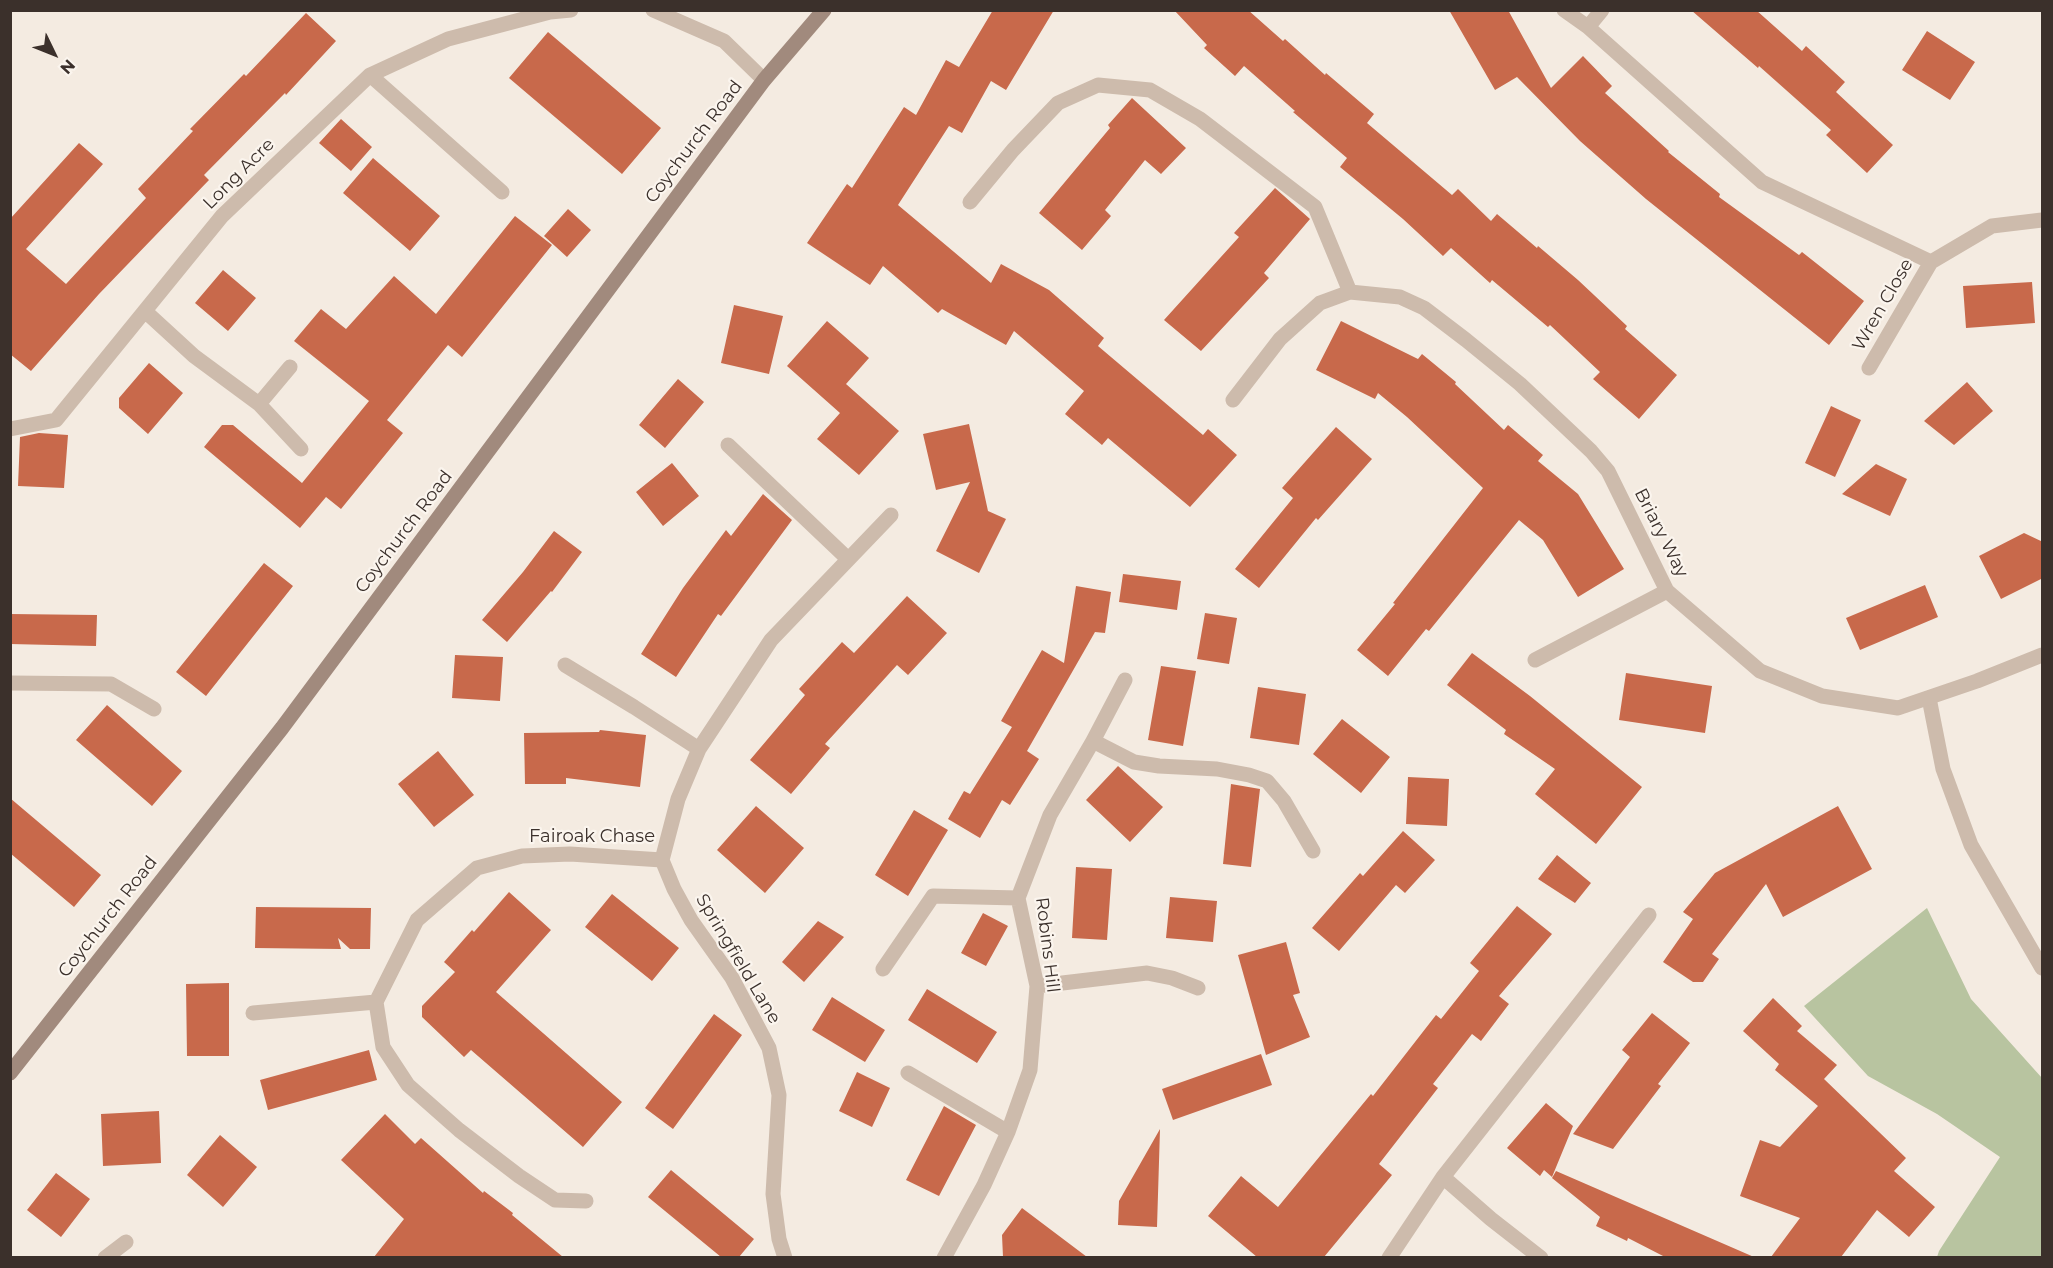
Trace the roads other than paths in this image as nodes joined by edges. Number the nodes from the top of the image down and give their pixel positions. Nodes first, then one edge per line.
1 (571, 10) edge
2 (653, 10) edge
3 (824, 10) edge
4 (1564, 10) edge
5 (1602, 10) edge
6 (1588, 27) junction
7 (370, 75) junction
8 (764, 80) junction
9 (502, 192) dead end
10 (970, 202) dead end
11 (2043, 220) edge
12 (1931, 262) junction
13 (1350, 292) junction
14 (146, 312) junction
15 (290, 367) dead end
16 (1869, 368) dead end
17 (1233, 400) dead end
18 (259, 404) junction
19 (10, 429) edge
20 (728, 445) dead end
21 (301, 449) dead end
22 (891, 515) dead end
23 (848, 559) junction
24 (1667, 591) junction
25 (2043, 655) edge
26 (1535, 660) dead end
27 (565, 665) dead end
28 (1125, 680) dead end
29 (10, 683) edge
30 (1929, 698) junction
31 (154, 709) dead end
32 (1093, 741) junction
33 (699, 749) junction
34 (1313, 852) dead end
35 (662, 860) junction
36 (1018, 898) junction
37 (1649, 915) dead end
38 (2043, 968) edge
39 (883, 969) dead end
40 (1037, 986) junction
41 (1198, 988) dead end
42 (376, 1002) junction
43 (253, 1012) dead end
44 (10, 1073) edge
45 (908, 1073) dead end
46 (1008, 1132) junction
47 (1443, 1177) junction
48 (586, 1201) dead end
49 (126, 1242) dead end
50 (105, 1257) edge
51 (785, 1257) edge
52 (944, 1257) edge
53 (1389, 1257) edge
54 (1542, 1257) edge

1 - 7 street, Long Acre
2 - 8 street
3 - 8 main road, Coychurch Road
4 - 6 street
5 - 6 street
6 - 12 street
7 - 9 street
7 - 14 street, Long Acre
8 - 44 main road, Coychurch Road
10 - 13 street
11 - 12 street
12 - 16 street, Wren Close
13 - 17 street
13 - 24 street, Briary Way
14 - 18 street
14 - 19 street, Long Acre
15 - 18 street
18 - 21 street
20 - 23 street
22 - 23 street, Fairoak Chase
23 - 33 street, Fairoak Chase
24 - 26 street
24 - 30 street, Briary Way
25 - 30 street, Briary Way
27 - 33 street
28 - 32 street, Robins Hill
29 - 31 street
30 - 38 street
32 - 34 street
32 - 36 street, Robins Hill
33 - 35 street, Fairoak Chase
35 - 42 street, Fairoak Chase
35 - 51 street, Springfield Lane
36 - 39 street
36 - 40 street, Robins Hill
37 - 47 street
40 - 41 street
40 - 46 street, Robins Hill
42 - 43 street
42 - 48 street
45 - 46 street
46 - 52 street, Robins Hill
47 - 53 street
47 - 54 street
49 - 50 street

